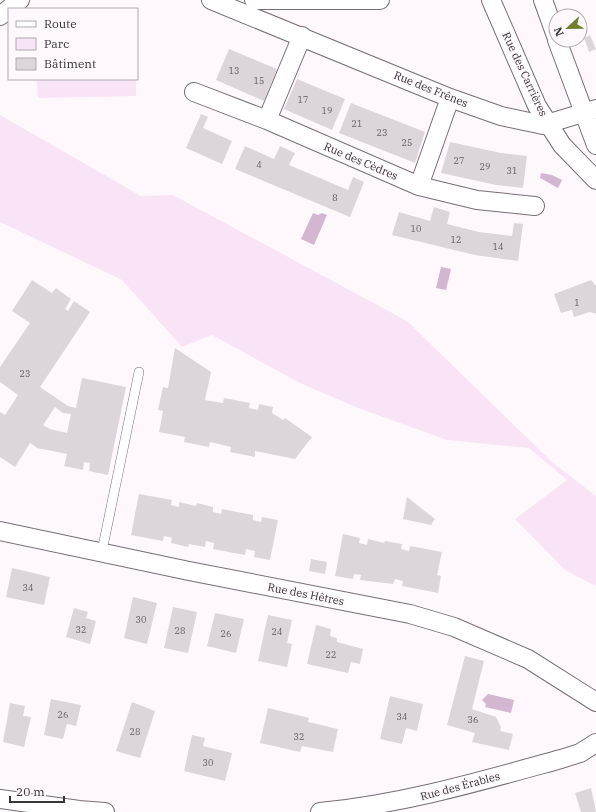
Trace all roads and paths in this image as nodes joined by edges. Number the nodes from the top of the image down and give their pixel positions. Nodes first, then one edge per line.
1 (20, 0) edge
2 (211, 0) edge
3 (254, 0) edge
4 (380, 0) edge
5 (491, 0) edge
6 (543, 0) edge
7 (275, 1) edge
8 (10, 8) edge
9 (8, 10) edge
10 (548, 14) edge
11 (0, 16) edge
12 (270, 23) junction
13 (302, 36) junction
14 (561, 48) edge
15 (194, 92) dead end
16 (450, 98) junction
17 (590, 110) edge
18 (267, 120) junction
19 (549, 124) junction
20 (596, 145) edge
21 (596, 180) edge
22 (419, 186) junction
23 (534, 206) dead end
24 (139, 372) dead end
25 (0, 531) edge
26 (102, 551) junction
27 (596, 702) edge
28 (596, 743) edge
29 (0, 799) edge
30 (105, 812) edge
31 (320, 812) edge

1 - 8 street
2 - 12 street, Rue des Frênes
3 - 7 street
4 - 7 street
5 - 19 street, Rue des Carrières
6 - 10 street
7 - 12 street
9 - 11 street
12 - 13 street, Rue des Frênes
13 - 16 street, Rue des Frênes
13 - 18 street
14 - 17 street
15 - 18 street, Rue des Cèdres
16 - 19 street, Rue des Frênes
16 - 22 street
17 - 19 street, Rue des Frênes
17 - 20 street
18 - 22 street, Rue des Cèdres
19 - 21 street, Rue des Carrières
22 - 23 street, Rue des Cèdres
24 - 26 lane
25 - 26 street, Rue des Hêtres
26 - 27 street, Rue des Hêtres
28 - 31 street, Rue des Érables
29 - 30 street

